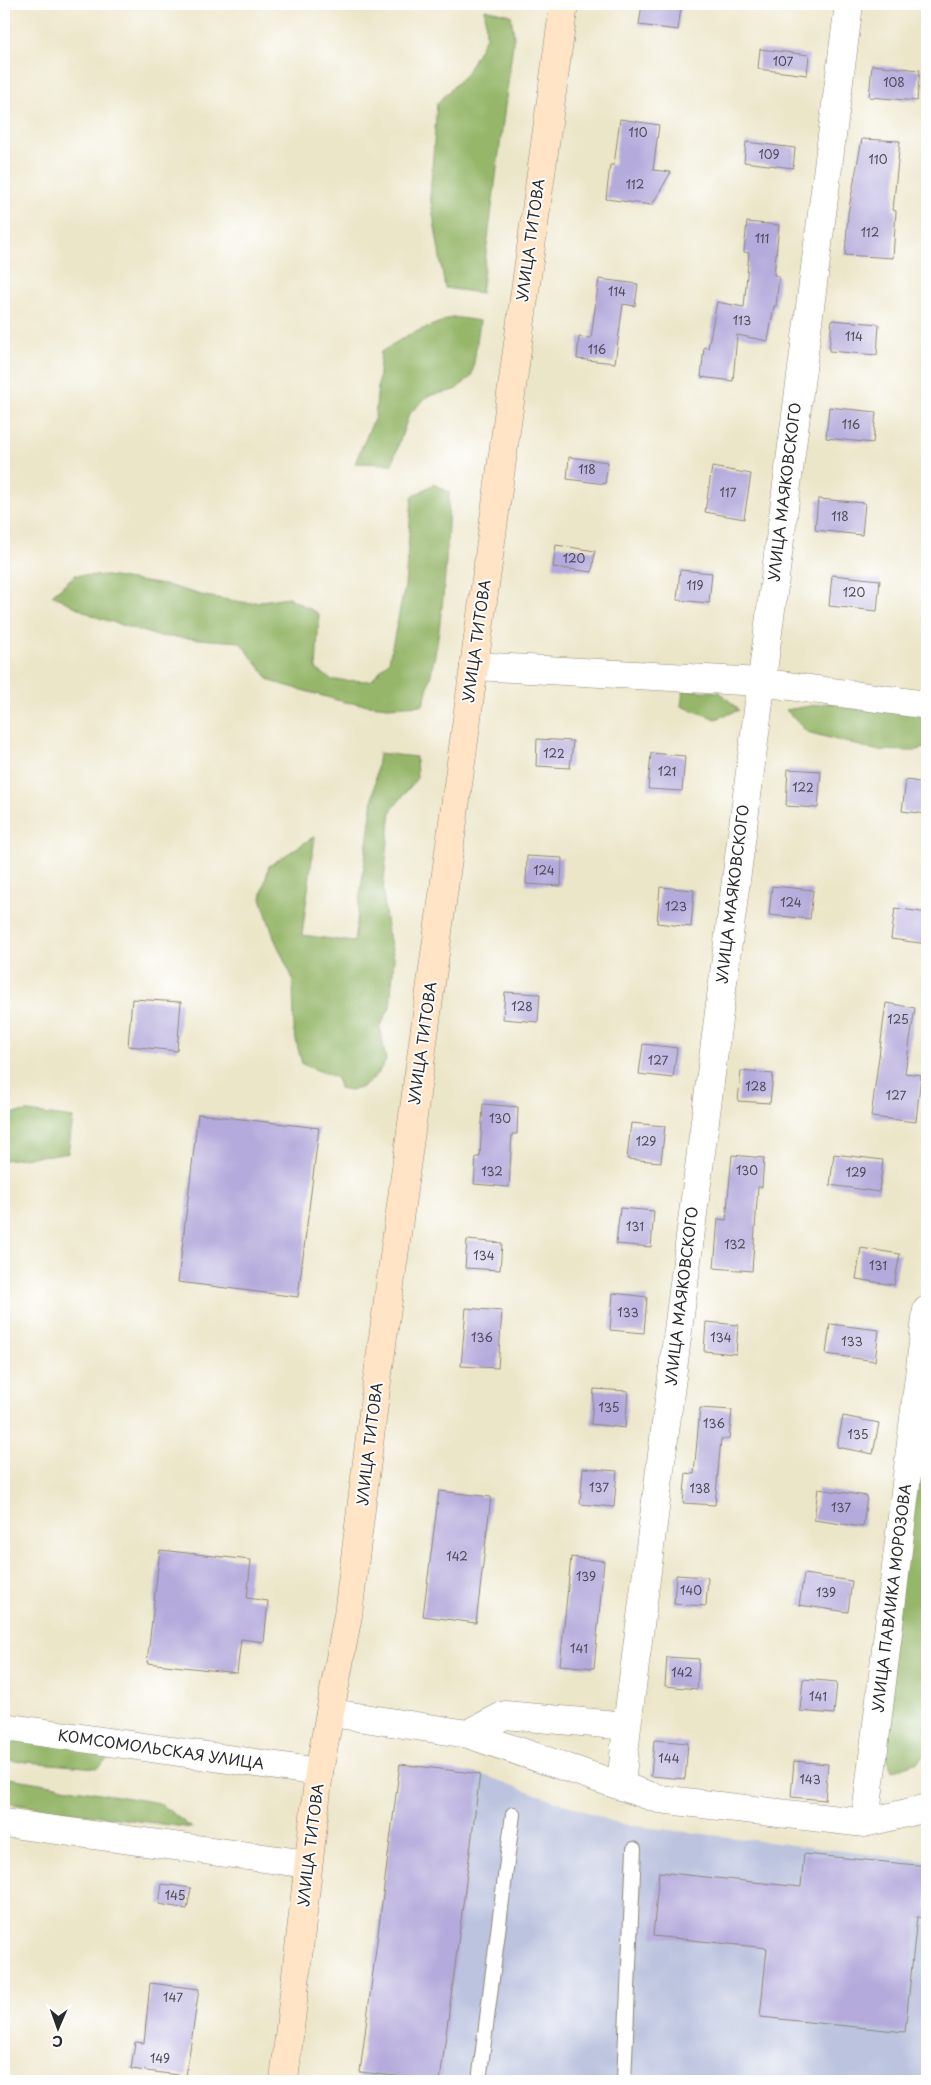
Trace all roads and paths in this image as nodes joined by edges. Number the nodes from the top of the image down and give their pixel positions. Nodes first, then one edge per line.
1 (564, 4) edge
2 (849, 4) edge
3 (474, 666) junction
4 (760, 682) junction
5 (927, 704) edge
6 (927, 1310) edge
7 (332, 1713) junction
8 (627, 1726) junction
9 (4, 1727) edge
10 (468, 1734) junction
11 (319, 1772) junction
12 (621, 1785) junction
13 (927, 1808) edge
14 (513, 1814) dead end
15 (4, 1822) edge
16 (865, 1823) junction
17 (634, 1849) dead end
18 (308, 1864) junction
19 (284, 2081) edge
20 (479, 2081) edge
21 (624, 2081) edge

1 - 3 main road, УЛИЦА ТИТОВА
2 - 4 street, УЛИЦА МАЯКОВСКОГО
3 - 4 street
3 - 7 main road, УЛИЦА ТИТОВА
4 - 5 street
4 - 8 street, УЛИЦА МАЯКОВСКОГО
6 - 16 street, УЛИЦА ПАВЛИКА МОРОЗОВА
7 - 10 street
7 - 11 main road, УЛИЦА ТИТОВА
8 - 10 street
8 - 12 street, УЛИЦА МАЯКОВСКОГО
9 - 11 street, КОМСОМОЛЬСКАЯ УЛИЦА
10 - 12 street
11 - 18 main road, УЛИЦА ТИТОВА
12 - 16 street
13 - 16 street
14 - 20 lane
15 - 18 street
17 - 21 lane
18 - 19 main road, УЛИЦА ТИТОВА

